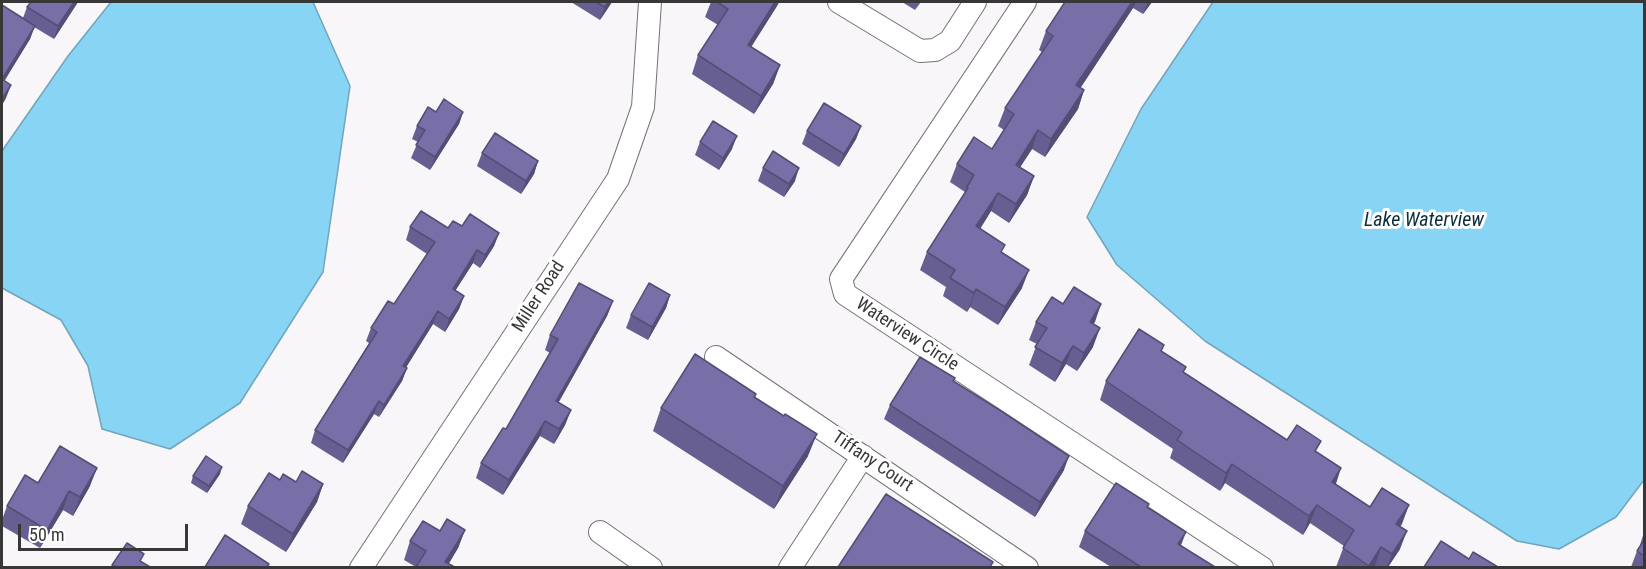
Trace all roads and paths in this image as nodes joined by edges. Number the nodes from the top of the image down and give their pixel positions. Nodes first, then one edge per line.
1 (650, 2) edge
2 (839, 2) edge
3 (975, 2) edge
4 (1025, 2) edge
5 (716, 357) dead end
6 (863, 456) junction
7 (600, 532) dead end
8 (361, 567) edge
9 (651, 567) edge
10 (790, 567) edge
11 (1027, 567) edge
12 (1262, 567) edge

1 - 8 street, Miller Road
2 - 3 street
4 - 12 street, Waterview Circle
5 - 6 street, Tiffany Court
6 - 10 street
6 - 11 street, Tiffany Court
7 - 9 street

